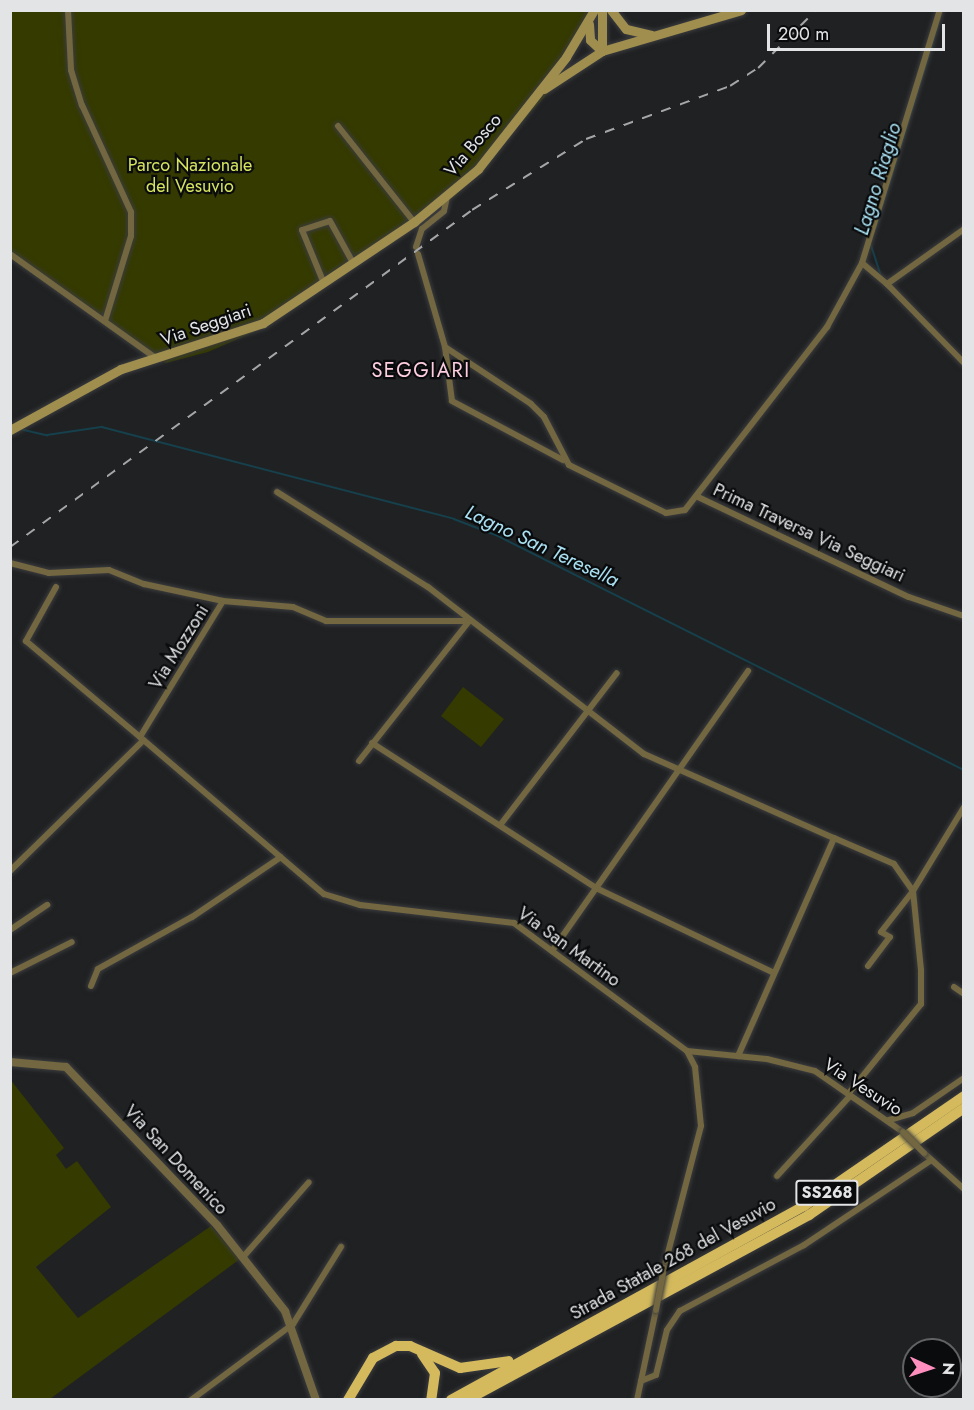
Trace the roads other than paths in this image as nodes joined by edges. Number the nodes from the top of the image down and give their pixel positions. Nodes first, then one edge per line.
1 (68, 10) edge
2 (602, 10) edge
3 (611, 10) edge
4 (741, 10) edge
5 (940, 10) edge
6 (592, 15) edge
7 (653, 35) junction
8 (602, 51) junction
9 (535, 96) junction
10 (338, 126) dead end
11 (447, 197) junction
12 (429, 210) junction
13 (414, 222) junction
14 (430, 223) junction
15 (963, 229) edge
16 (10, 254) edge
17 (352, 261) junction
18 (862, 263) junction
19 (323, 281) junction
20 (886, 284) junction
21 (105, 321) junction
22 (445, 347) junction
23 (157, 359) junction
24 (963, 363) edge
25 (11, 428) edge
26 (563, 460) junction
27 (276, 492) dead end
28 (698, 497) junction
29 (10, 563) edge
30 (56, 587) dead end
31 (223, 601) junction
32 (963, 616) edge
33 (469, 621) junction
34 (748, 670) dead end
35 (617, 673) dead end
36 (586, 712) junction
37 (142, 738) junction
38 (372, 743) junction
39 (359, 761) dead end
40 (679, 768) junction
41 (963, 807) edge
42 (501, 824) junction
43 (834, 838) junction
44 (281, 857) junction
45 (10, 871) edge
46 (596, 888) junction
47 (913, 891) junction
48 (47, 905) dead end
49 (10, 930) edge
50 (72, 942) dead end
51 (552, 951) junction
52 (868, 966) dead end
53 (772, 972) junction
54 (10, 973) edge
55 (91, 986) dead end
56 (954, 987) dead end
57 (963, 994) edge
58 (687, 1051) junction
59 (738, 1056) junction
60 (10, 1062) edge
61 (963, 1078) edge
62 (849, 1095) junction
63 (963, 1096) edge
64 (963, 1108) edge
65 (888, 1120) junction
66 (930, 1161) junction
67 (777, 1176) dead end
68 (309, 1182) dead end
69 (963, 1190) edge
70 (341, 1247) dead end
71 (244, 1256) junction
72 (292, 1324) junction
73 (418, 1349) junction
74 (543, 1350) junction
75 (641, 1381) junction
76 (354, 1394) edge
77 (191, 1400) edge
78 (316, 1400) edge
79 (348, 1400) edge
80 (431, 1400) edge
81 (451, 1400) edge
82 (467, 1400) edge
83 (637, 1400) edge

1 - 21 street
2 - 8 main road
3 - 7 main road
4 - 7 main road, Via Bosco
5 - 18 street
6 - 8 main road
6 - 9 main road, Via Bosco
7 - 8 main road, Via Bosco
8 - 9 main road, Via Bosco
9 - 11 main road, Via Bosco
10 - 13 street
11 - 12 main road, Via Bosco
11 - 14 street
12 - 13 main road, Via Seggiari
12 - 14 street
13 - 17 main road, Via Seggiari
14 - 22 street
15 - 20 street
16 - 21 street
17 - 19 main road, Via Seggiari
17 - 19 street
18 - 20 street
18 - 28 street
19 - 23 main road, Via Seggiari
20 - 24 street
21 - 23 street
22 - 26 street
22 - 26 street, Prima Traversa Via Seggiari
23 - 25 main road, Via Seggiari
26 - 28 street, Prima Traversa Via Seggiari
27 - 33 street
28 - 32 street, Prima Traversa Via Seggiari
29 - 31 street, Via Mozzoni
30 - 37 street, Via San Martino
31 - 33 street
31 - 37 street, Via Mozzoni
33 - 36 street
33 - 38 street
34 - 40 street
35 - 36 street
36 - 40 street
36 - 42 street
37 - 44 street, Via San Martino
37 - 45 street, Via Mozzoni
38 - 39 street
38 - 42 street
40 - 43 street
40 - 46 street
41 - 47 street
42 - 46 street
43 - 47 street
43 - 53 street
44 - 51 street, Via San Martino
44 - 55 street
46 - 51 street
46 - 53 street
47 - 52 street
47 - 62 street
48 - 49 street
50 - 54 street
51 - 58 street, Via San Martino
53 - 59 street
56 - 57 street
58 - 59 street, Via Vesuvio
58 - 75 street, bridge
59 - 62 street, Via Vesuvio
60 - 71 street, Via San Domenico
61 - 65 street
62 - 65 street, Via Vesuvio
62 - 67 street
63 - 74 highway, Strada Statale 268 del Vesuvio / SS268
64 - 82 highway, Strada Statale 268 del Vesuvio / SS268
65 - 66 street, Via Vesuvio, bridge
66 - 69 street, Via Vesuvio
66 - 75 street
68 - 71 street
70 - 72 street
71 - 72 street, Via San Domenico
72 - 77 street
72 - 78 street, Via San Domenico
73 - 74 highway
73 - 76 highway
73 - 80 highway
74 - 81 highway, Strada Statale 268 del Vesuvio / SS268
75 - 83 street
76 - 79 highway

